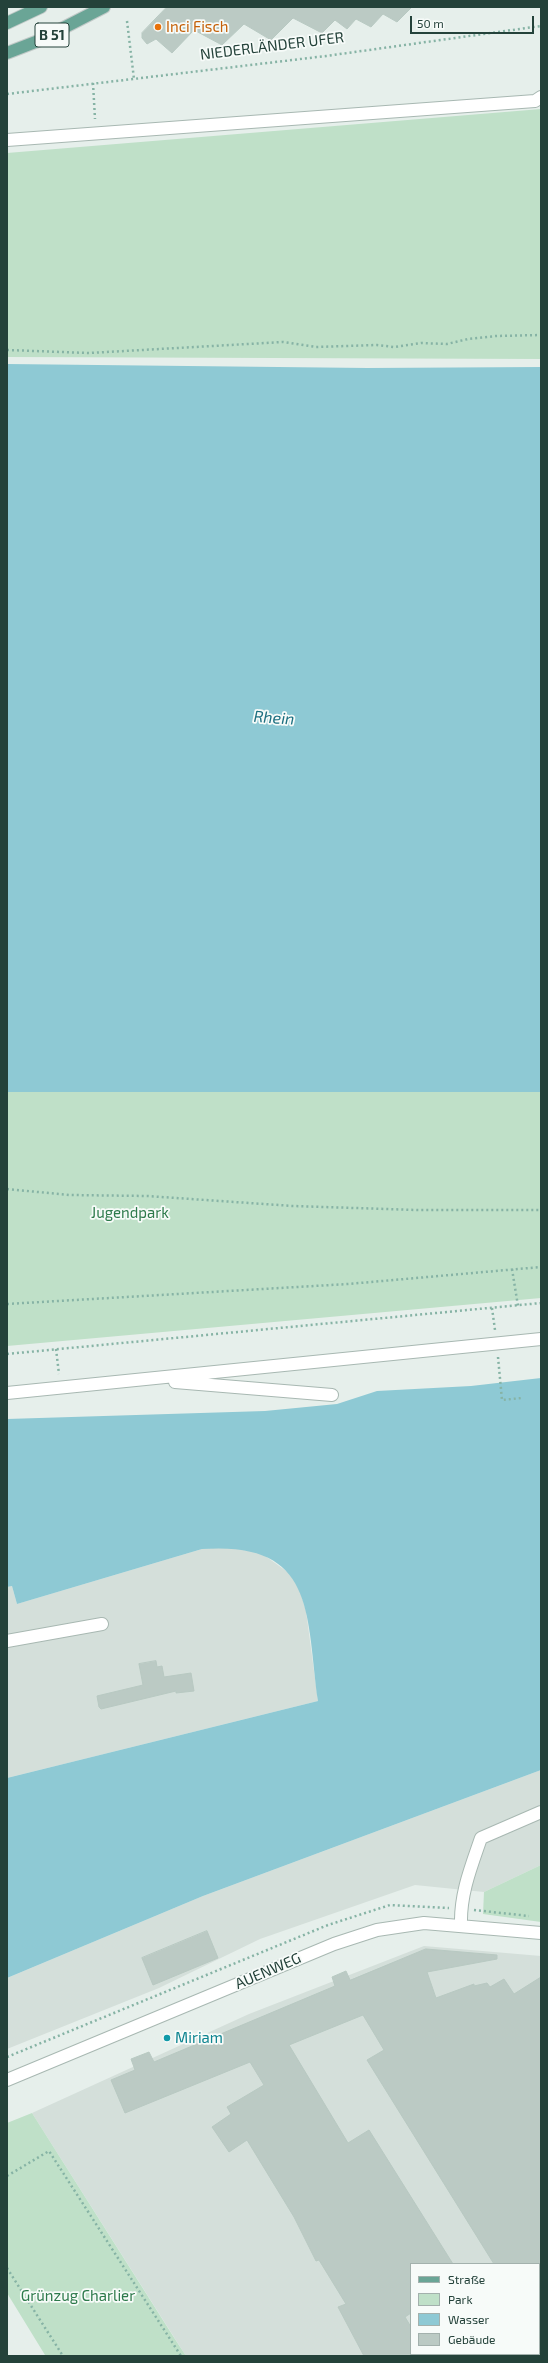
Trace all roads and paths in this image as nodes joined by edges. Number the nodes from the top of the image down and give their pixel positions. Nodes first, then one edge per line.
1 (41, 7) edge
2 (99, 10) edge
3 (127, 21) dead end
4 (7, 23) edge
5 (541, 27) edge
6 (7, 53) edge
7 (134, 78) junction
8 (93, 83) junction
9 (7, 94) edge
10 (541, 97) edge
11 (95, 122) dead end
12 (7, 140) edge
13 (541, 336) edge
14 (7, 350) edge
15 (7, 1189) edge
16 (541, 1210) edge
17 (541, 1267) edge
18 (512, 1269) junction
19 (541, 1303) edge
20 (7, 1304) edge
21 (518, 1306) junction
22 (492, 1308) junction
23 (541, 1339) edge
24 (497, 1343) junction
25 (56, 1349) junction
26 (7, 1354) edge
27 (145, 1380) junction
28 (61, 1388) junction
29 (7, 1393) edge
30 (332, 1395) dead end
31 (522, 1398) dead end
32 (102, 1624) dead end
33 (7, 1641) edge
34 (541, 1812) edge
35 (460, 1908) junction
36 (532, 1916) dead end
37 (461, 1925) junction
38 (541, 1933) edge
39 (7, 2057) edge
40 (7, 2080) edge
41 (7, 2176) edge
42 (7, 2268) edge
43 (63, 2356) edge
44 (181, 2356) edge

1 - 4 main road, B 51
2 - 6 main road, B 51
3 - 7 path
5 - 7 path, NIEDERLÄNDER UFER
7 - 8 path, NIEDERLÄNDER UFER
8 - 9 path, NIEDERLÄNDER UFER
8 - 11 path
10 - 12 street
13 - 14 path
15 - 16 path
17 - 18 path
18 - 20 path
18 - 21 path
19 - 21 path
21 - 22 path
22 - 24 path
22 - 25 path
23 - 24 street
24 - 27 street
24 - 31 path
25 - 26 path
25 - 28 path
27 - 28 street
27 - 30 street
28 - 29 street
32 - 33 street
34 - 35 street
35 - 36 path
35 - 37 street
35 - 39 path
37 - 38 street, AUENWEG
37 - 40 street, AUENWEG
41 - 44 path
42 - 43 path

